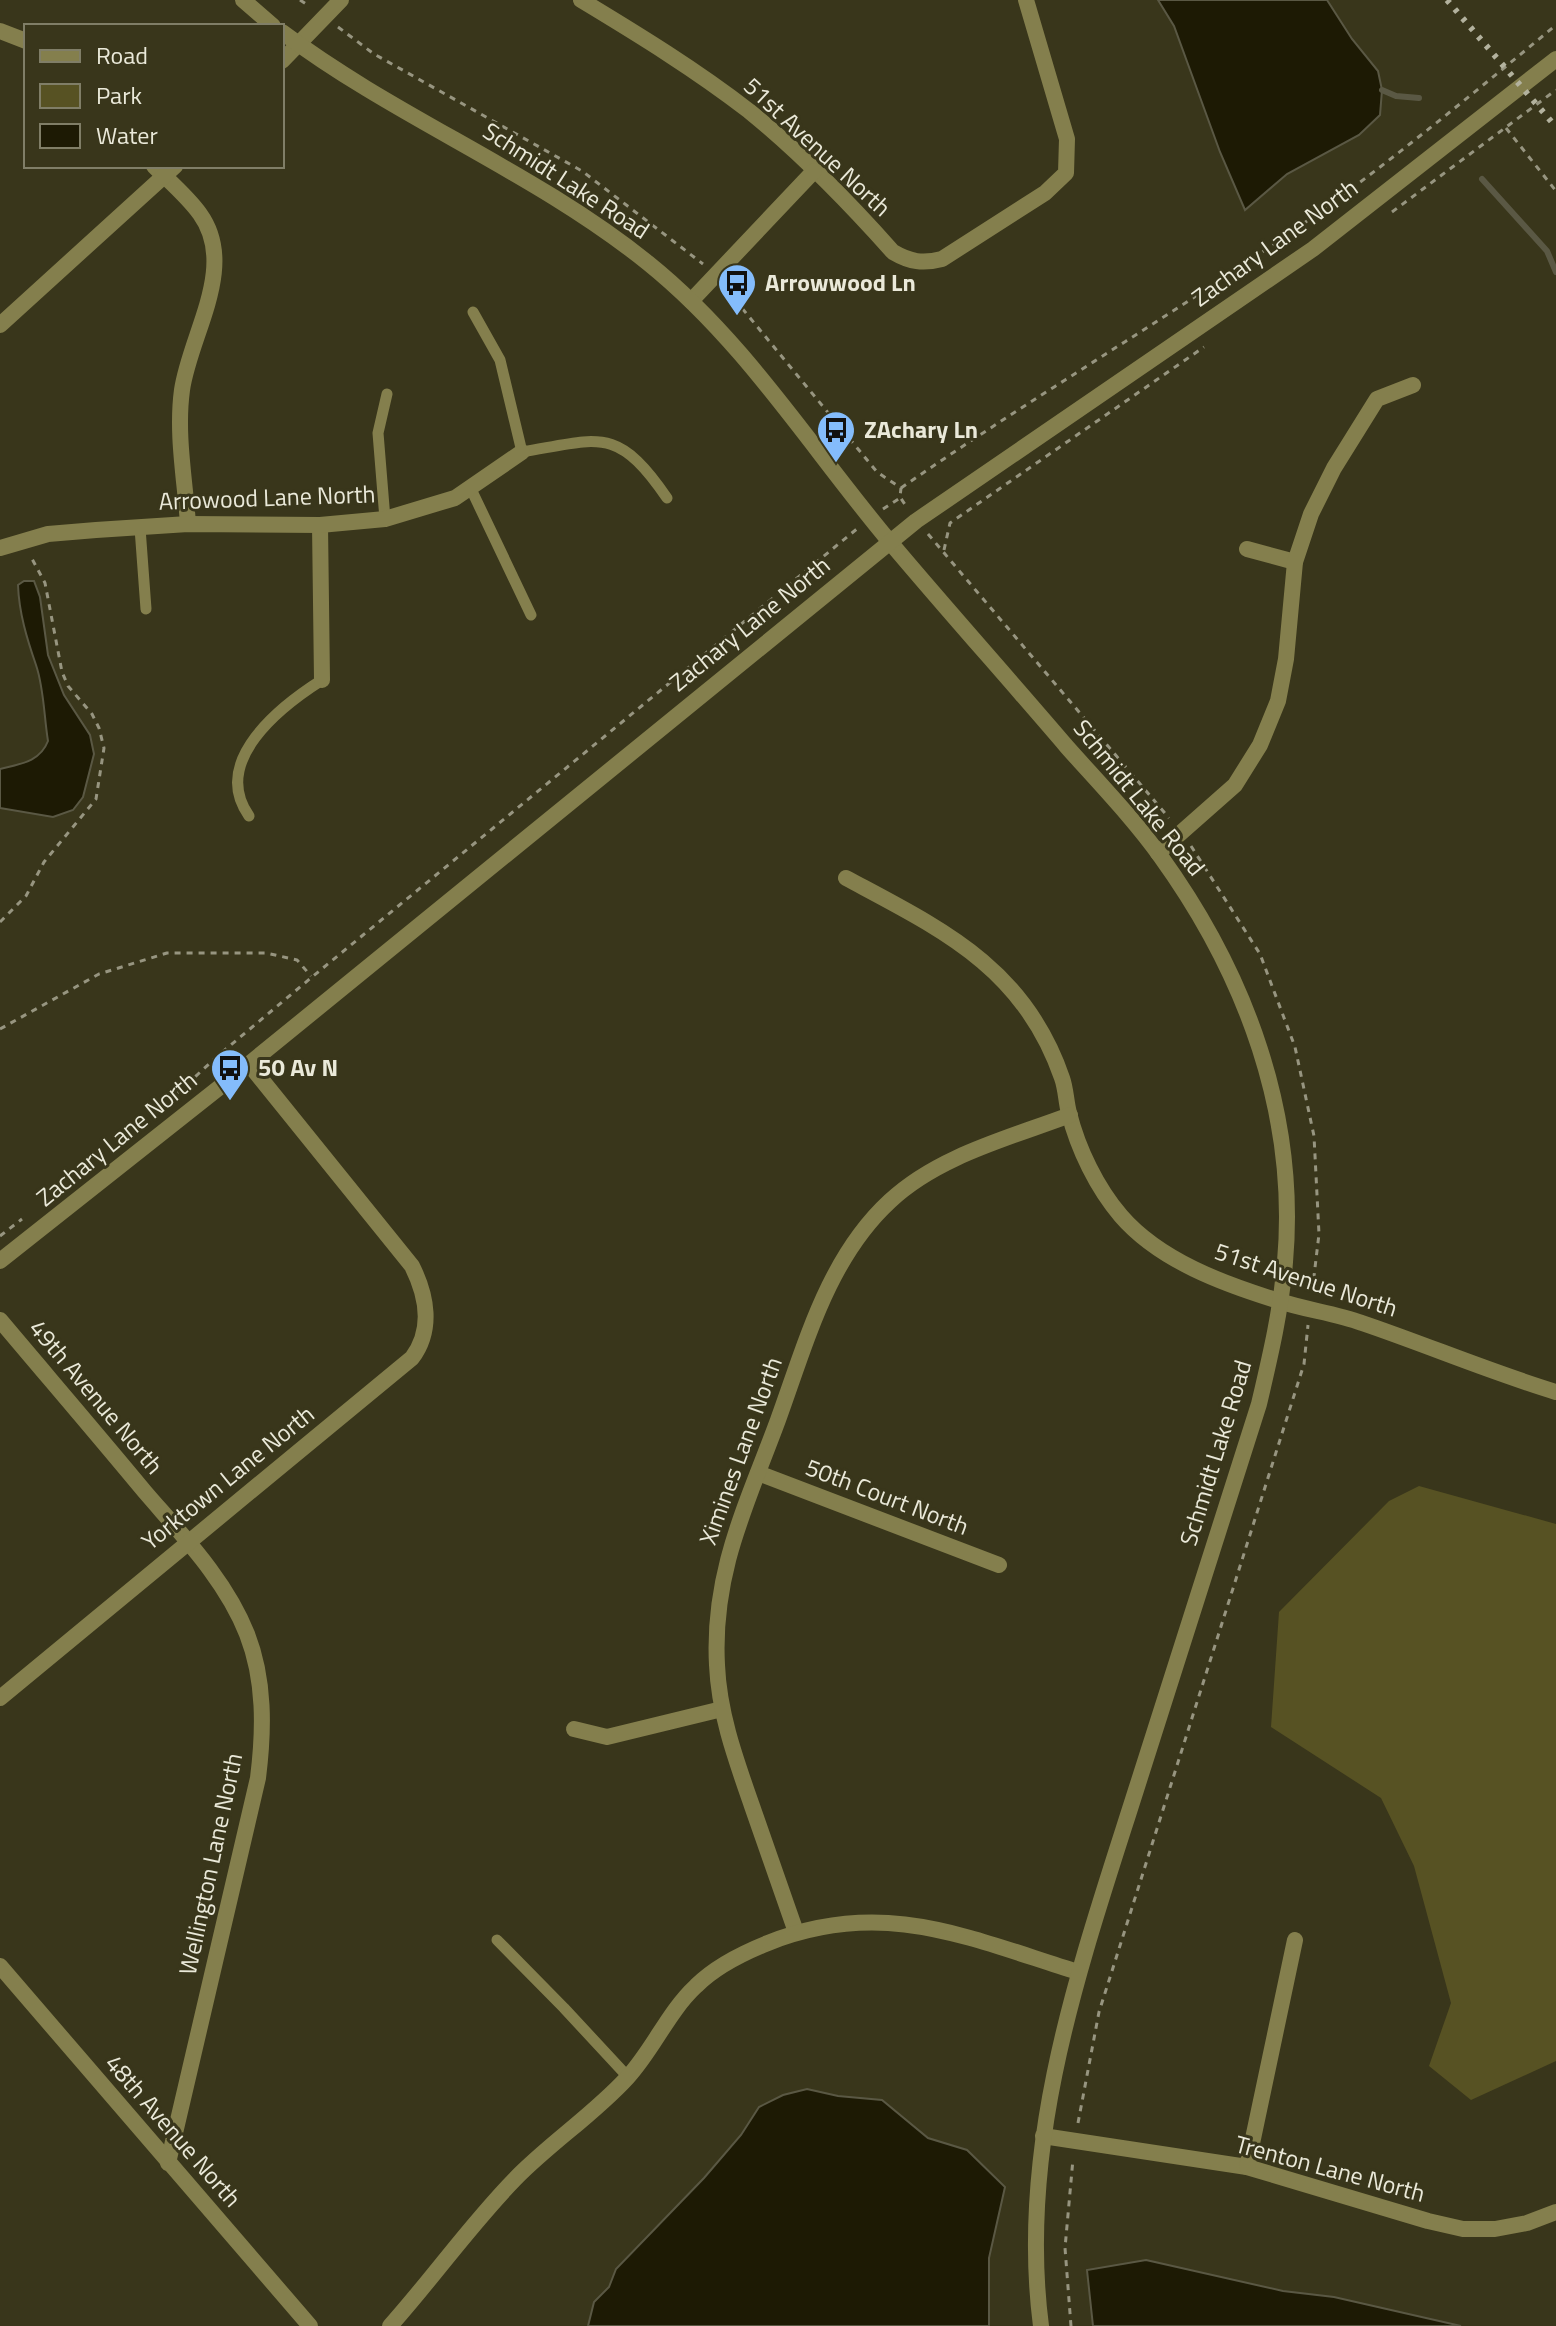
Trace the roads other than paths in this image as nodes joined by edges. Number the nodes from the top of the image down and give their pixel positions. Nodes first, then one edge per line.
1 (243, 0) edge
2 (341, 0) edge
3 (581, 0) edge
4 (1026, 0) edge
5 (271, 24) edge
6 (0, 31) edge
7 (284, 34) edge
8 (24, 40) edge
9 (298, 45) junction
10 (284, 59) edge
11 (1556, 59) edge
12 (164, 170) edge
13 (814, 171) junction
14 (691, 301) junction
15 (473, 312) dead end
16 (0, 325) edge
17 (1413, 385) dead end
18 (387, 394) dead end
19 (522, 452) junction
20 (471, 489) junction
21 (667, 498) dead end
22 (385, 519) junction
23 (188, 524) junction
24 (320, 525) junction
25 (140, 528) junction
26 (890, 542) junction
27 (0, 548) edge
28 (1247, 549) dead end
29 (1295, 562) junction
30 (146, 609) dead end
31 (531, 615) dead end
32 (322, 680) joint
33 (249, 816) dead end
34 (1158, 853) junction
35 (846, 878) dead end
36 (249, 1064) junction
37 (1070, 1115) junction
38 (0, 1261) edge
39 (1280, 1301) junction
40 (0, 1320) edge
41 (1556, 1392) edge
42 (758, 1473) junction
43 (187, 1542) junction
44 (999, 1565) dead end
45 (0, 1698) edge
46 (722, 1709) junction
47 (574, 1729) dead end
48 (796, 1932) junction
49 (497, 1940) dead end
50 (1295, 1940) dead end
51 (0, 1966) edge
52 (1078, 1972) junction
53 (628, 2077) junction
54 (1043, 2136) junction
55 (168, 2163) junction
56 (1247, 2167) junction
57 (1556, 2212) edge
58 (310, 2326) edge
59 (390, 2326) edge
60 (1041, 2326) edge

1 - 5 street
2 - 9 street
3 - 13 street, 51st Avenue North
4 - 13 street, 51st Avenue North
6 - 8 street
7 - 9 street, Schmidt Lake Road
9 - 10 street
9 - 14 street, Schmidt Lake Road
11 - 26 street, Zachary Lane North
12 - 16 street
12 - 23 street
13 - 14 street
14 - 26 street, Schmidt Lake Road
15 - 19 lane
17 - 29 street
18 - 22 lane
19 - 20 street, Arrowood Lane North
19 - 21 lane
20 - 22 street, Arrowood Lane North
20 - 31 lane
22 - 24 street, Arrowood Lane North
23 - 24 street, Arrowood Lane North
23 - 25 street, Arrowood Lane North
24 - 32 street
25 - 27 street, Arrowood Lane North
25 - 30 lane
26 - 34 street, Schmidt Lake Road
26 - 36 street, Zachary Lane North
28 - 29 street
29 - 34 street
32 - 33 lane
34 - 39 street, Schmidt Lake Road
35 - 37 street, 51st Avenue North
36 - 38 street, Zachary Lane North
36 - 43 street, Yorktown Lane North
37 - 39 street, 51st Avenue North
37 - 42 street, Ximines Lane North
39 - 41 street, 51st Avenue North
39 - 52 street, Schmidt Lake Road
40 - 43 street, 49th Avenue North
42 - 44 street, 50th Court North
42 - 46 street, Ximines Lane North
43 - 45 street, Yorktown Lane North
43 - 55 street, Wellington Lane North
46 - 47 street
46 - 48 street, Ximines Lane North
48 - 52 street
48 - 53 street
49 - 53 lane
50 - 56 street
51 - 55 street, 48th Avenue North
52 - 54 street, Schmidt Lake Road
53 - 59 street
54 - 56 street, Trenton Lane North
54 - 60 street, Schmidt Lake Road
55 - 58 street, 48th Avenue North
56 - 57 street, Trenton Lane North

